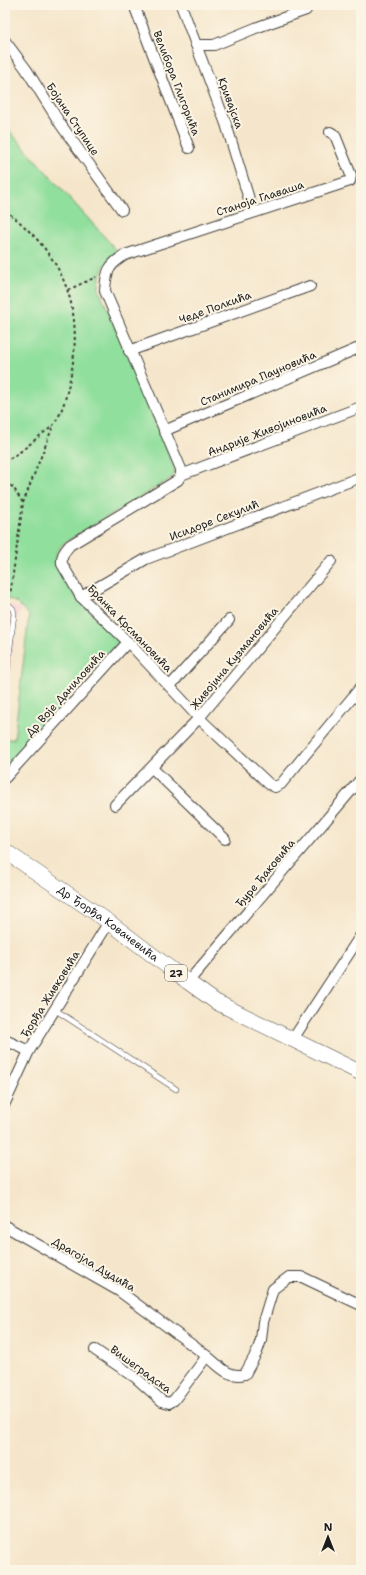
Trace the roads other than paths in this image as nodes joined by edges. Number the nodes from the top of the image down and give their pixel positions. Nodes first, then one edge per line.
1 (134, 5) edge
2 (181, 5) edge
3 (306, 10) dead end
4 (5, 41) edge
5 (196, 44) junction
6 (330, 132) dead end
7 (189, 148) dead end
8 (122, 210) dead end
9 (254, 212) junction
10 (310, 286) dead end
11 (361, 347) edge
12 (129, 351) junction
13 (361, 407) edge
14 (164, 431) junction
15 (180, 475) junction
16 (361, 477) edge
17 (331, 561) dead end
18 (81, 598) junction
19 (7, 602) edge
20 (229, 620) dead end
21 (128, 642) junction
22 (170, 686) junction
23 (5, 687) edge
24 (361, 687) edge
25 (200, 718) junction
26 (152, 768) junction
27 (5, 778) edge
28 (361, 779) edge
29 (114, 805) dead end
30 (225, 839) dead end
31 (5, 851) edge
32 (109, 922) junction
33 (361, 935) edge
34 (188, 982) junction
35 (54, 1009) junction
36 (293, 1039) junction
37 (5, 1040) edge
38 (29, 1051) junction
39 (361, 1073) edge
40 (176, 1089) dead end
41 (5, 1103) edge
42 (5, 1226) edge
43 (361, 1305) edge
44 (95, 1350) dead end
45 (207, 1356) junction

1 - 7 street, Велибора Глигорића
2 - 5 street, Кривајска
3 - 5 street
4 - 8 street, Бојана Ступице
5 - 9 street, Кривајска
6 - 9 street, Станоја Главаша
9 - 12 street, Станоја Главаша
10 - 12 street, Чеде Полкића
11 - 14 street, Станимира Пауновића
12 - 14 street
13 - 15 street, Андрије Живојиновића
14 - 15 street
15 - 18 street, Бранка Крсмановића
16 - 18 street, Исидоре Секулић
17 - 25 street, Живојина Кузмановића
18 - 21 street, Бранка Крсмановића
19 - 23 lane
20 - 22 street
21 - 22 street, Бранка Крсмановића
21 - 27 street, Др Воје Даниловића
22 - 25 street, Бранка Крсмановића
24 - 25 street, Бранка Крсмановића
25 - 26 street, Живојина Кузмановића
26 - 29 street, Живојина Кузмановића
26 - 30 street
28 - 34 street, Ђуре Ђаковића
31 - 32 main road, Др Ђорђа Ковачевића / 27
32 - 34 main road, Др Ђорђа Ковачевића / 27
32 - 35 street, Ђорђа Живковића
33 - 36 street
34 - 36 main road, Др Ђорђа Ковачевића / 27
35 - 38 street, Ђорђа Живковића
35 - 40 lane
36 - 39 main road, Др Ђорђа Ковачевића / 27
37 - 38 street
38 - 41 street, Ђорђа Живковића
42 - 45 street, Драгојла Дудића
43 - 45 street
44 - 45 street, Вишеградска

